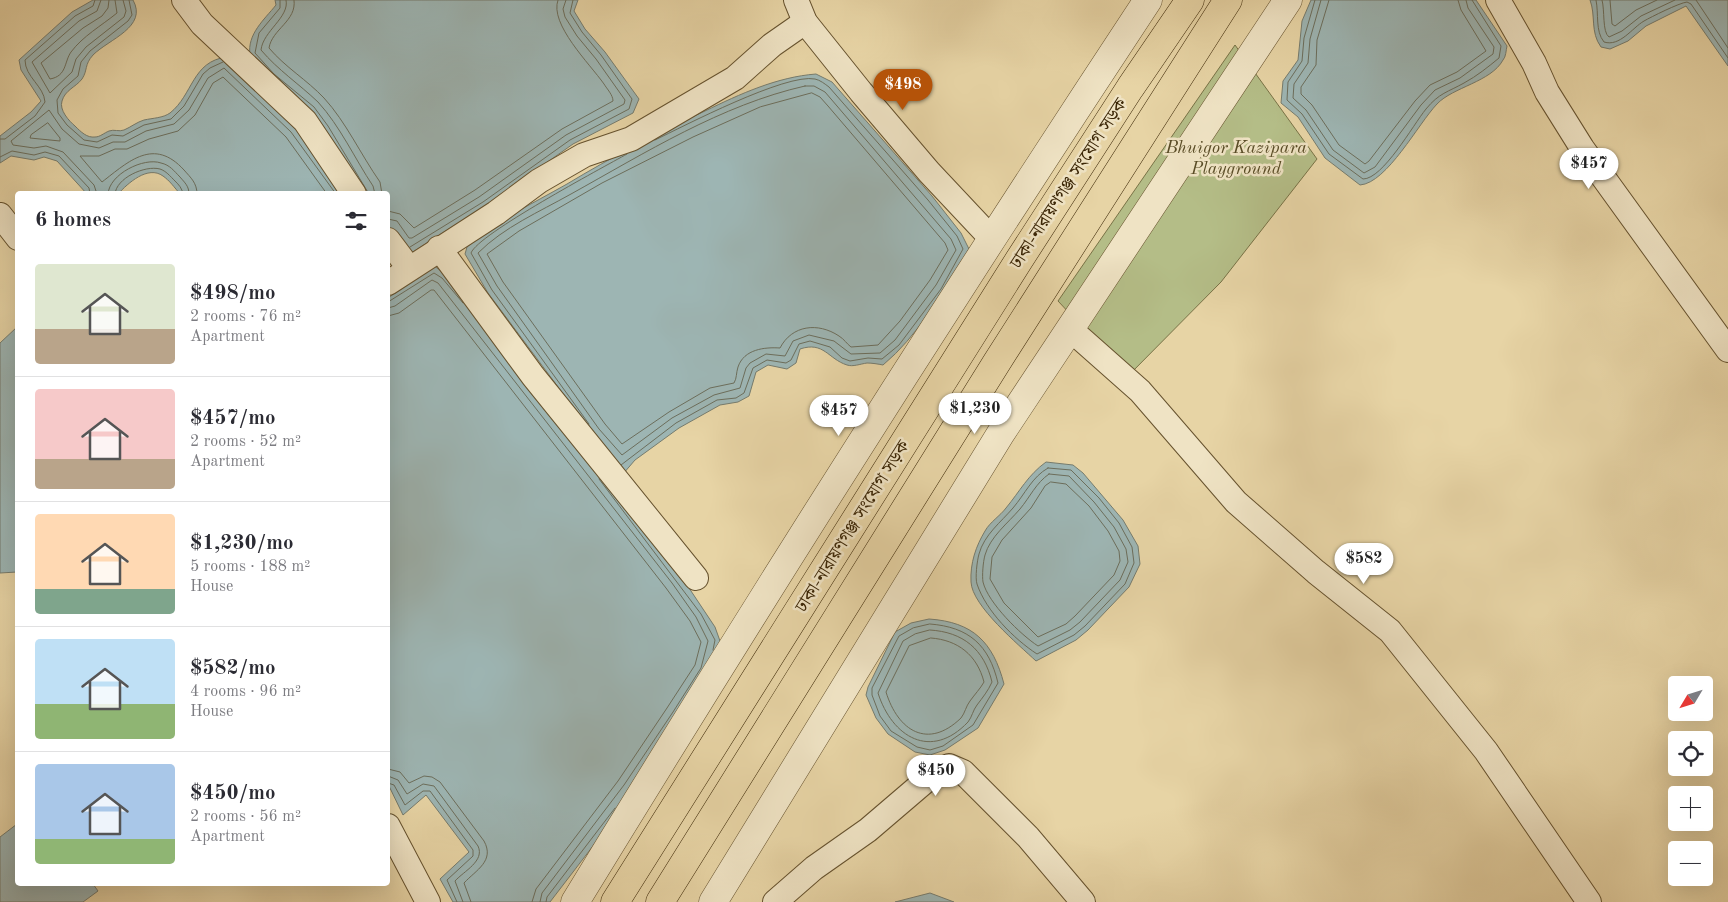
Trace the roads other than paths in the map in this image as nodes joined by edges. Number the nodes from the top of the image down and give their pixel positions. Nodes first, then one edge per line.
1 (184, 0) edge
2 (796, 0) edge
3 (1148, 0) edge
4 (1190, 0) edge
5 (1228, 0) edge
6 (1288, 0) edge
7 (1498, 0) edge
8 (805, 22) junction
9 (352, 191) edge
10 (0, 215) edge
11 (15, 234) edge
12 (991, 238) junction
13 (390, 243) edge
14 (440, 248) junction
15 (409, 268) junction
16 (390, 282) edge
17 (1070, 329) junction
18 (1728, 350) edge
19 (696, 578) dead end
20 (390, 830) edge
21 (428, 902) edge
22 (575, 902) edge
23 (615, 902) edge
24 (660, 902) edge
25 (714, 902) edge
26 (775, 902) edge
27 (1083, 902) edge
28 (1589, 902) edge

1 - 9 street
2 - 8 street
3 - 12 street
4 - 23 main road, ঢাকা-নারায়ণগঞ্জ সংযোগ সড়ক
5 - 24 main road, ঢাকা-নারায়ণগঞ্জ সংযোগ সড়ক
6 - 17 street
7 - 18 street
8 - 12 street
8 - 14 street
10 - 11 street
12 - 22 street
13 - 15 street
14 - 15 street
14 - 19 street
15 - 16 street
17 - 25 street
17 - 28 street
20 - 21 street
26 - 27 street

